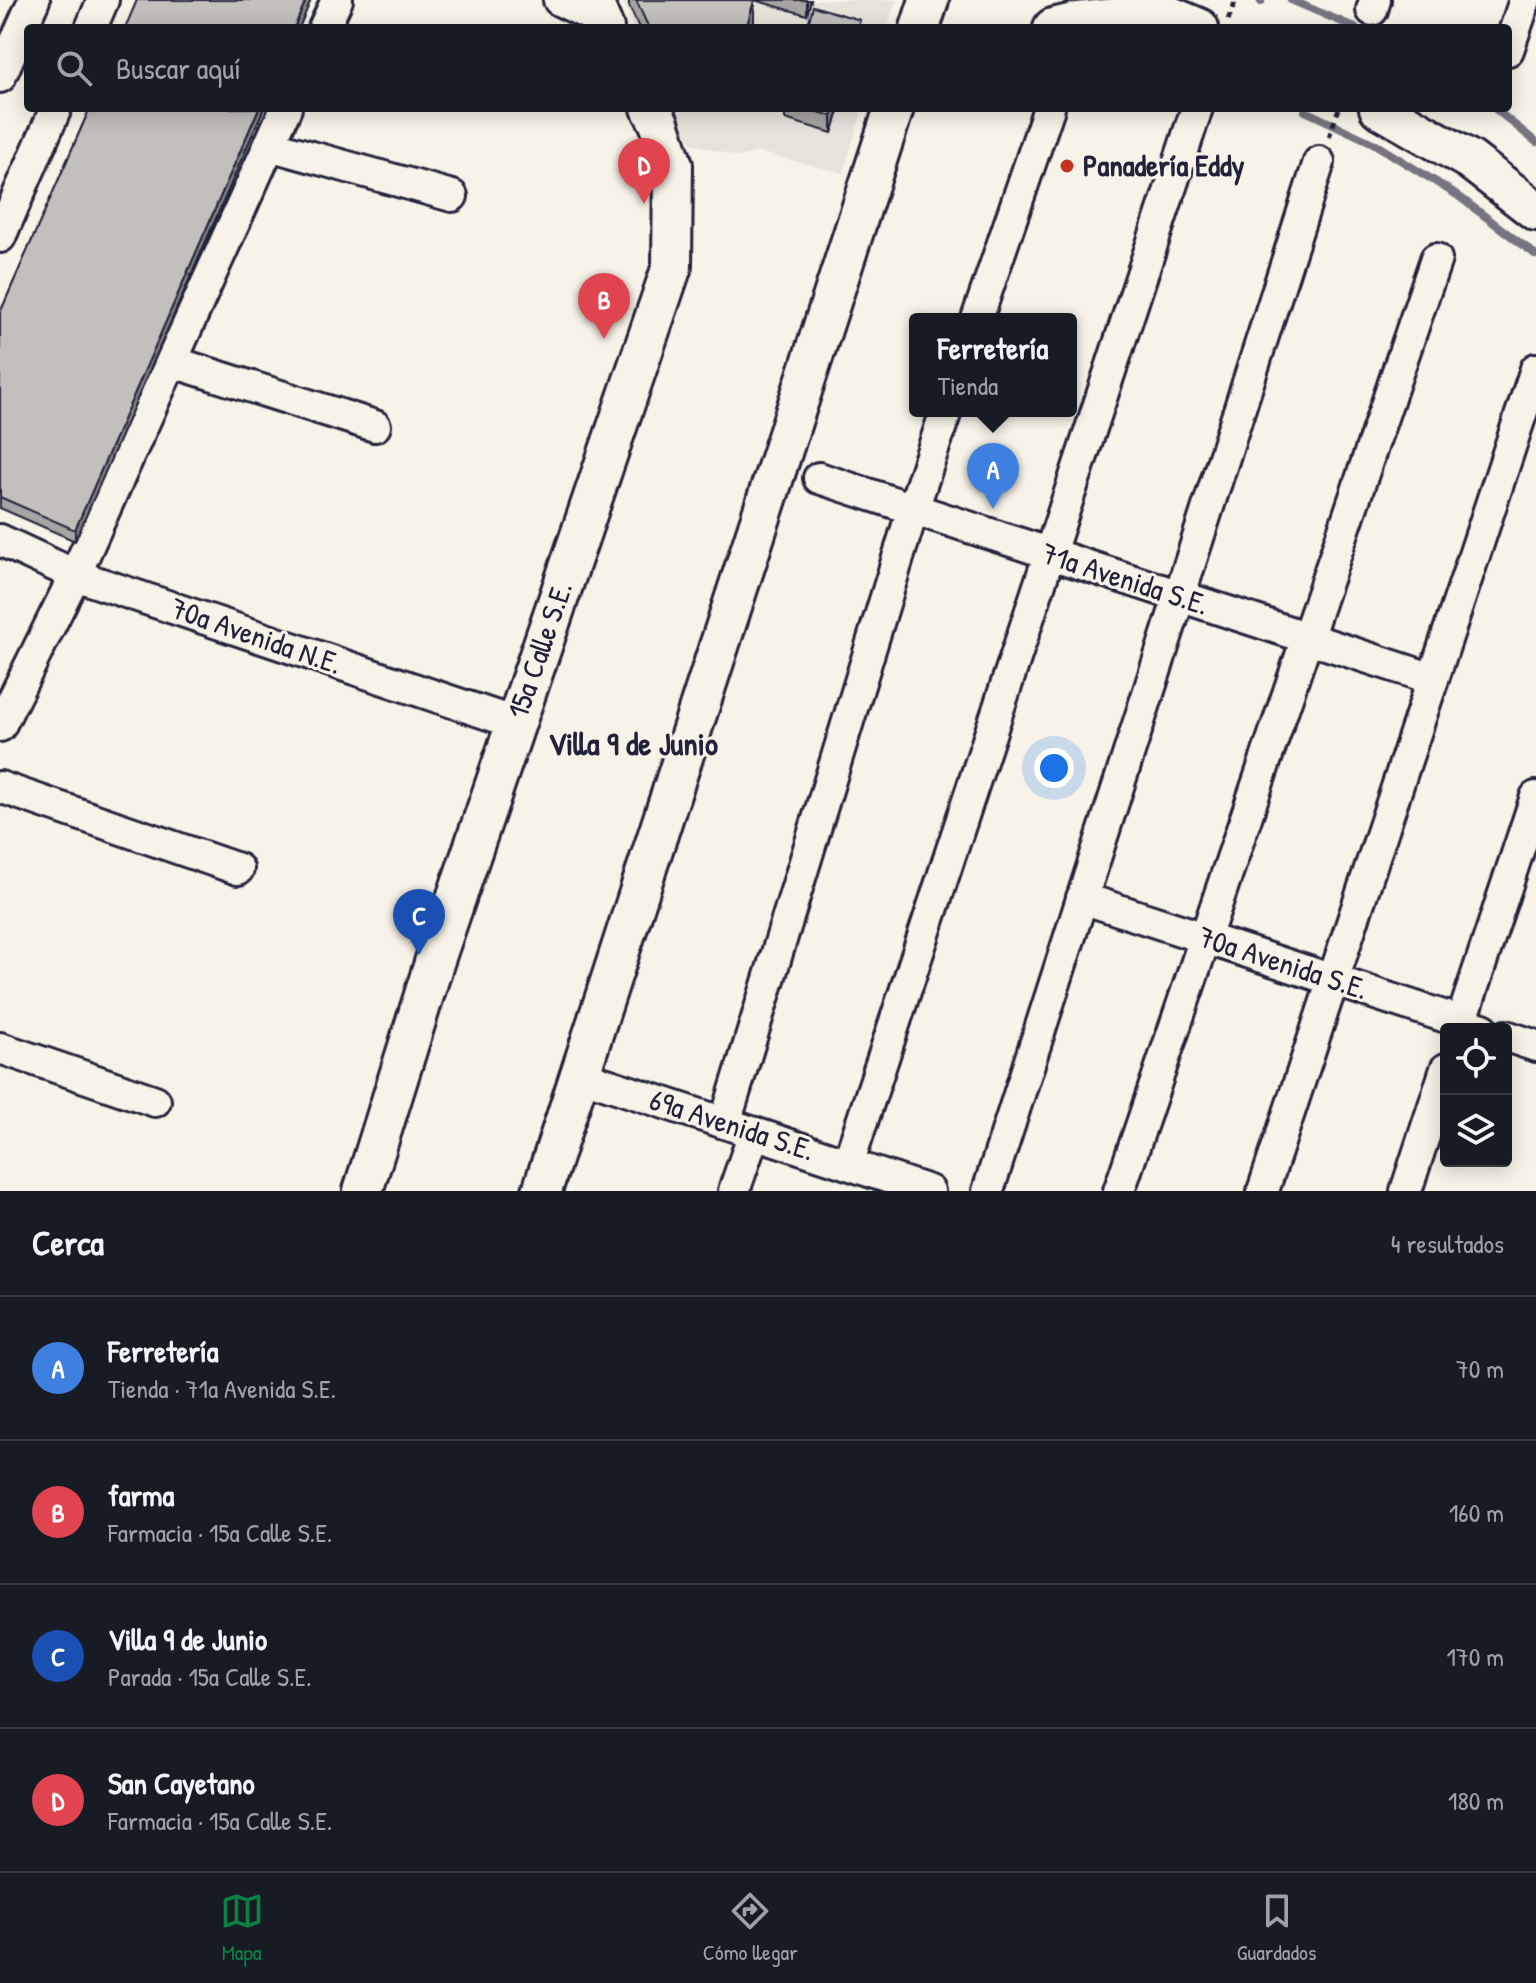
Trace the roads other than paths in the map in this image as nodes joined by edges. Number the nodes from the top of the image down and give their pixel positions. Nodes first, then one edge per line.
1 (34, 0) edge
2 (103, 0) edge
3 (337, 0) edge
4 (559, 0) edge
5 (929, 0) edge
6 (1525, 0) edge
7 (1147, 7) edge
8 (598, 16) edge
9 (1214, 23) edge
10 (93, 24) edge
11 (326, 24) edge
12 (921, 24) edge
13 (1077, 24) edge
14 (1512, 38) edge
15 (0, 77) edge
16 (54, 112) edge
17 (284, 112) edge
18 (653, 112) edge
19 (892, 112) edge
20 (1048, 112) edge
21 (1196, 112) edge
22 (1386, 112) edge
23 (269, 145) junction
24 (1323, 152) road end
25 (452, 196) dead end
26 (1536, 211) edge
27 (0, 237) edge
28 (1436, 259) dead end
29 (979, 313) edge
30 (173, 362) junction
31 (1536, 369) edge
32 (944, 417) edge
33 (375, 426) dead end
34 (819, 478) dead end
35 (913, 509) junction
36 (0, 540) edge
37 (1050, 554) junction
38 (75, 575) junction
39 (1178, 597) junction
40 (1306, 638) junction
41 (1433, 679) junction
42 (515, 723) junction
43 (0, 726) edge
44 (0, 787) edge
45 (1536, 797) edge
46 (238, 869) dead end
47 (1082, 898) junction
48 (1204, 938) junction
49 (1333, 980) junction
50 (1457, 1023) edge
51 (1469, 1023) edge
52 (1512, 1038) edge
53 (1536, 1046) edge
54 (0, 1048) edge
55 (580, 1075) junction
56 (1440, 1087) edge
57 (155, 1101) dead end
58 (725, 1123) junction
59 (754, 1133) junction
60 (848, 1164) junction
61 (918, 1189) edge
62 (363, 1191) edge
63 (542, 1191) edge
64 (734, 1191) edge
65 (988, 1191) edge
66 (1119, 1191) edge
67 (1263, 1191) edge
68 (1406, 1191) edge

1 - 15 street
2 - 10 street
3 - 11 street
4 - 8 street
5 - 12 street
6 - 14 street
7 - 9 street
7 - 13 street
16 - 27 street
17 - 23 street
18 - 42 street, 15a Calle S.E.
19 - 55 street
20 - 29 street
21 - 37 street
22 - 26 street
23 - 25 street
23 - 30 street
24 - 39 street
28 - 40 street
30 - 33 street
30 - 38 street
31 - 41 street
32 - 35 street
34 - 35 street, 71a Avenida S.E.
35 - 37 street, 71a Avenida S.E.
35 - 58 street
36 - 38 street, 70a Avenida N.E.
37 - 39 street, 71a Avenida S.E.
37 - 60 street
38 - 42 street, 70a Avenida N.E.
38 - 43 street
39 - 40 street, 71a Avenida S.E.
39 - 47 street
40 - 41 street, 71a Avenida S.E.
40 - 48 street
41 - 49 street
42 - 62 street, 15a Calle S.E.
44 - 46 street
45 - 51 street
47 - 48 street, 70a Avenida S.E.
47 - 65 street
48 - 49 street, 70a Avenida S.E.
48 - 66 street
49 - 50 street, 70a Avenida S.E.
49 - 67 street
52 - 53 street
54 - 57 street
55 - 58 street, 69a Avenida S.E.
55 - 63 street
56 - 68 street
58 - 59 street, 69a Avenida S.E.
59 - 60 street, 69a Avenida S.E.
59 - 64 street
60 - 61 street, 69a Avenida S.E.

